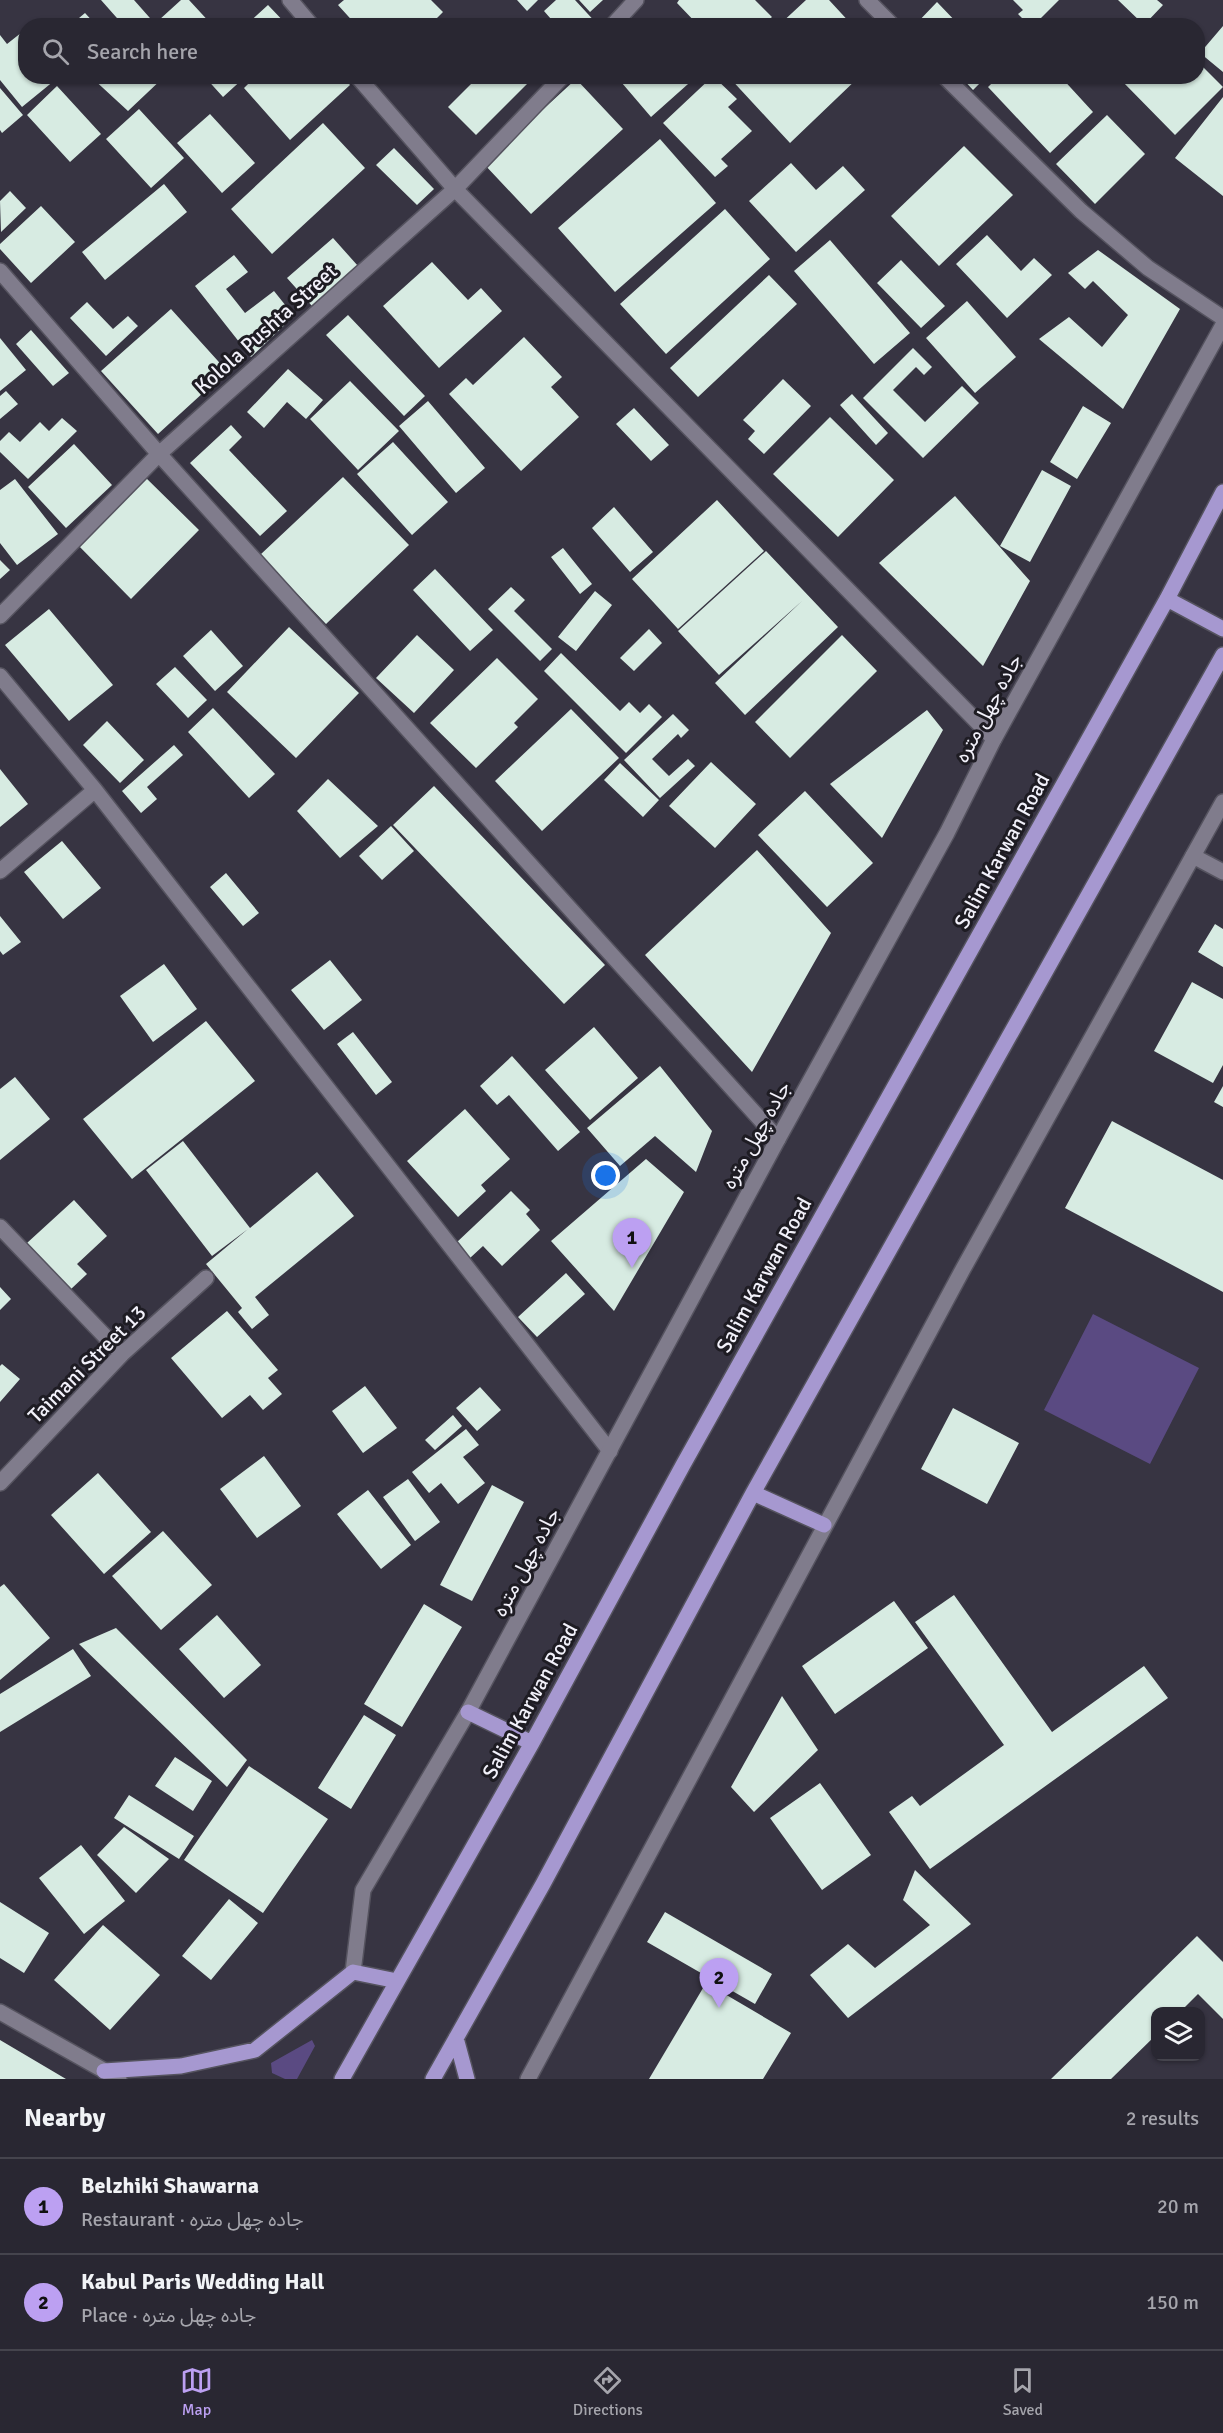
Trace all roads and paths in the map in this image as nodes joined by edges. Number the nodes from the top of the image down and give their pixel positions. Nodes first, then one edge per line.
1 (290, 0) edge
2 (636, 0) edge
3 (867, 0) edge
4 (305, 18) edge
5 (619, 18) edge
6 (885, 18) edge
7 (364, 84) edge
8 (555, 84) edge
9 (952, 84) edge
10 (454, 189) junction
11 (0, 271) edge
12 (1223, 318) edge
13 (1223, 325) edge
14 (159, 454) junction
15 (1223, 492) edge
16 (1167, 598) junction
17 (0, 615) edge
18 (1223, 629) edge
19 (1223, 655) edge
20 (0, 676) edge
21 (994, 739) junction
22 (95, 790) junction
23 (1223, 802) edge
24 (1193, 856) junction
25 (0, 871) edge
26 (1223, 872) edge
27 (778, 1139) junction
28 (0, 1227) edge
29 (206, 1278) dead end
30 (122, 1354) junction
31 (610, 1451) junction
32 (0, 1483) edge
33 (753, 1494) junction
34 (824, 1525) junction
35 (468, 1712) junction
36 (532, 1743) junction
37 (352, 1972) junction
38 (397, 1981) junction
39 (0, 2012) edge
40 (456, 2038) junction
41 (107, 2075) edge
42 (119, 2079) edge
43 (342, 2079) edge
44 (433, 2079) edge
45 (467, 2079) edge
46 (528, 2079) edge

1 - 4 street
2 - 5 street
3 - 6 street
7 - 10 street
8 - 10 street, Kolola Pushta Street
9 - 12 street
10 - 14 street, Kolola Pushta Street
10 - 21 street
11 - 14 street
13 - 21 street, جاده چهل متره
14 - 17 street, Kolola Pushta Street
14 - 27 street
15 - 16 main road, Salim Karwan Road
16 - 18 main road
16 - 36 main road, Salim Karwan Road
19 - 33 main road
20 - 22 street
21 - 27 street, جاده چهل متره
22 - 25 street
22 - 31 street
23 - 24 street
24 - 26 street
24 - 34 street
27 - 31 street, جاده چهل متره
28 - 30 street
29 - 30 street, Taimani Street 13
30 - 32 street, Taimani Street 13
31 - 35 street, جاده چهل متره
33 - 34 main road
33 - 40 main road
34 - 46 street
35 - 36 main road
35 - 37 street, جاده چهل متره
36 - 38 main road, Salim Karwan Road
37 - 38 main road
37 - 41 main road
38 - 43 main road, Salim Karwan Road
39 - 41 street
40 - 44 main road
40 - 45 main road
41 - 42 street

